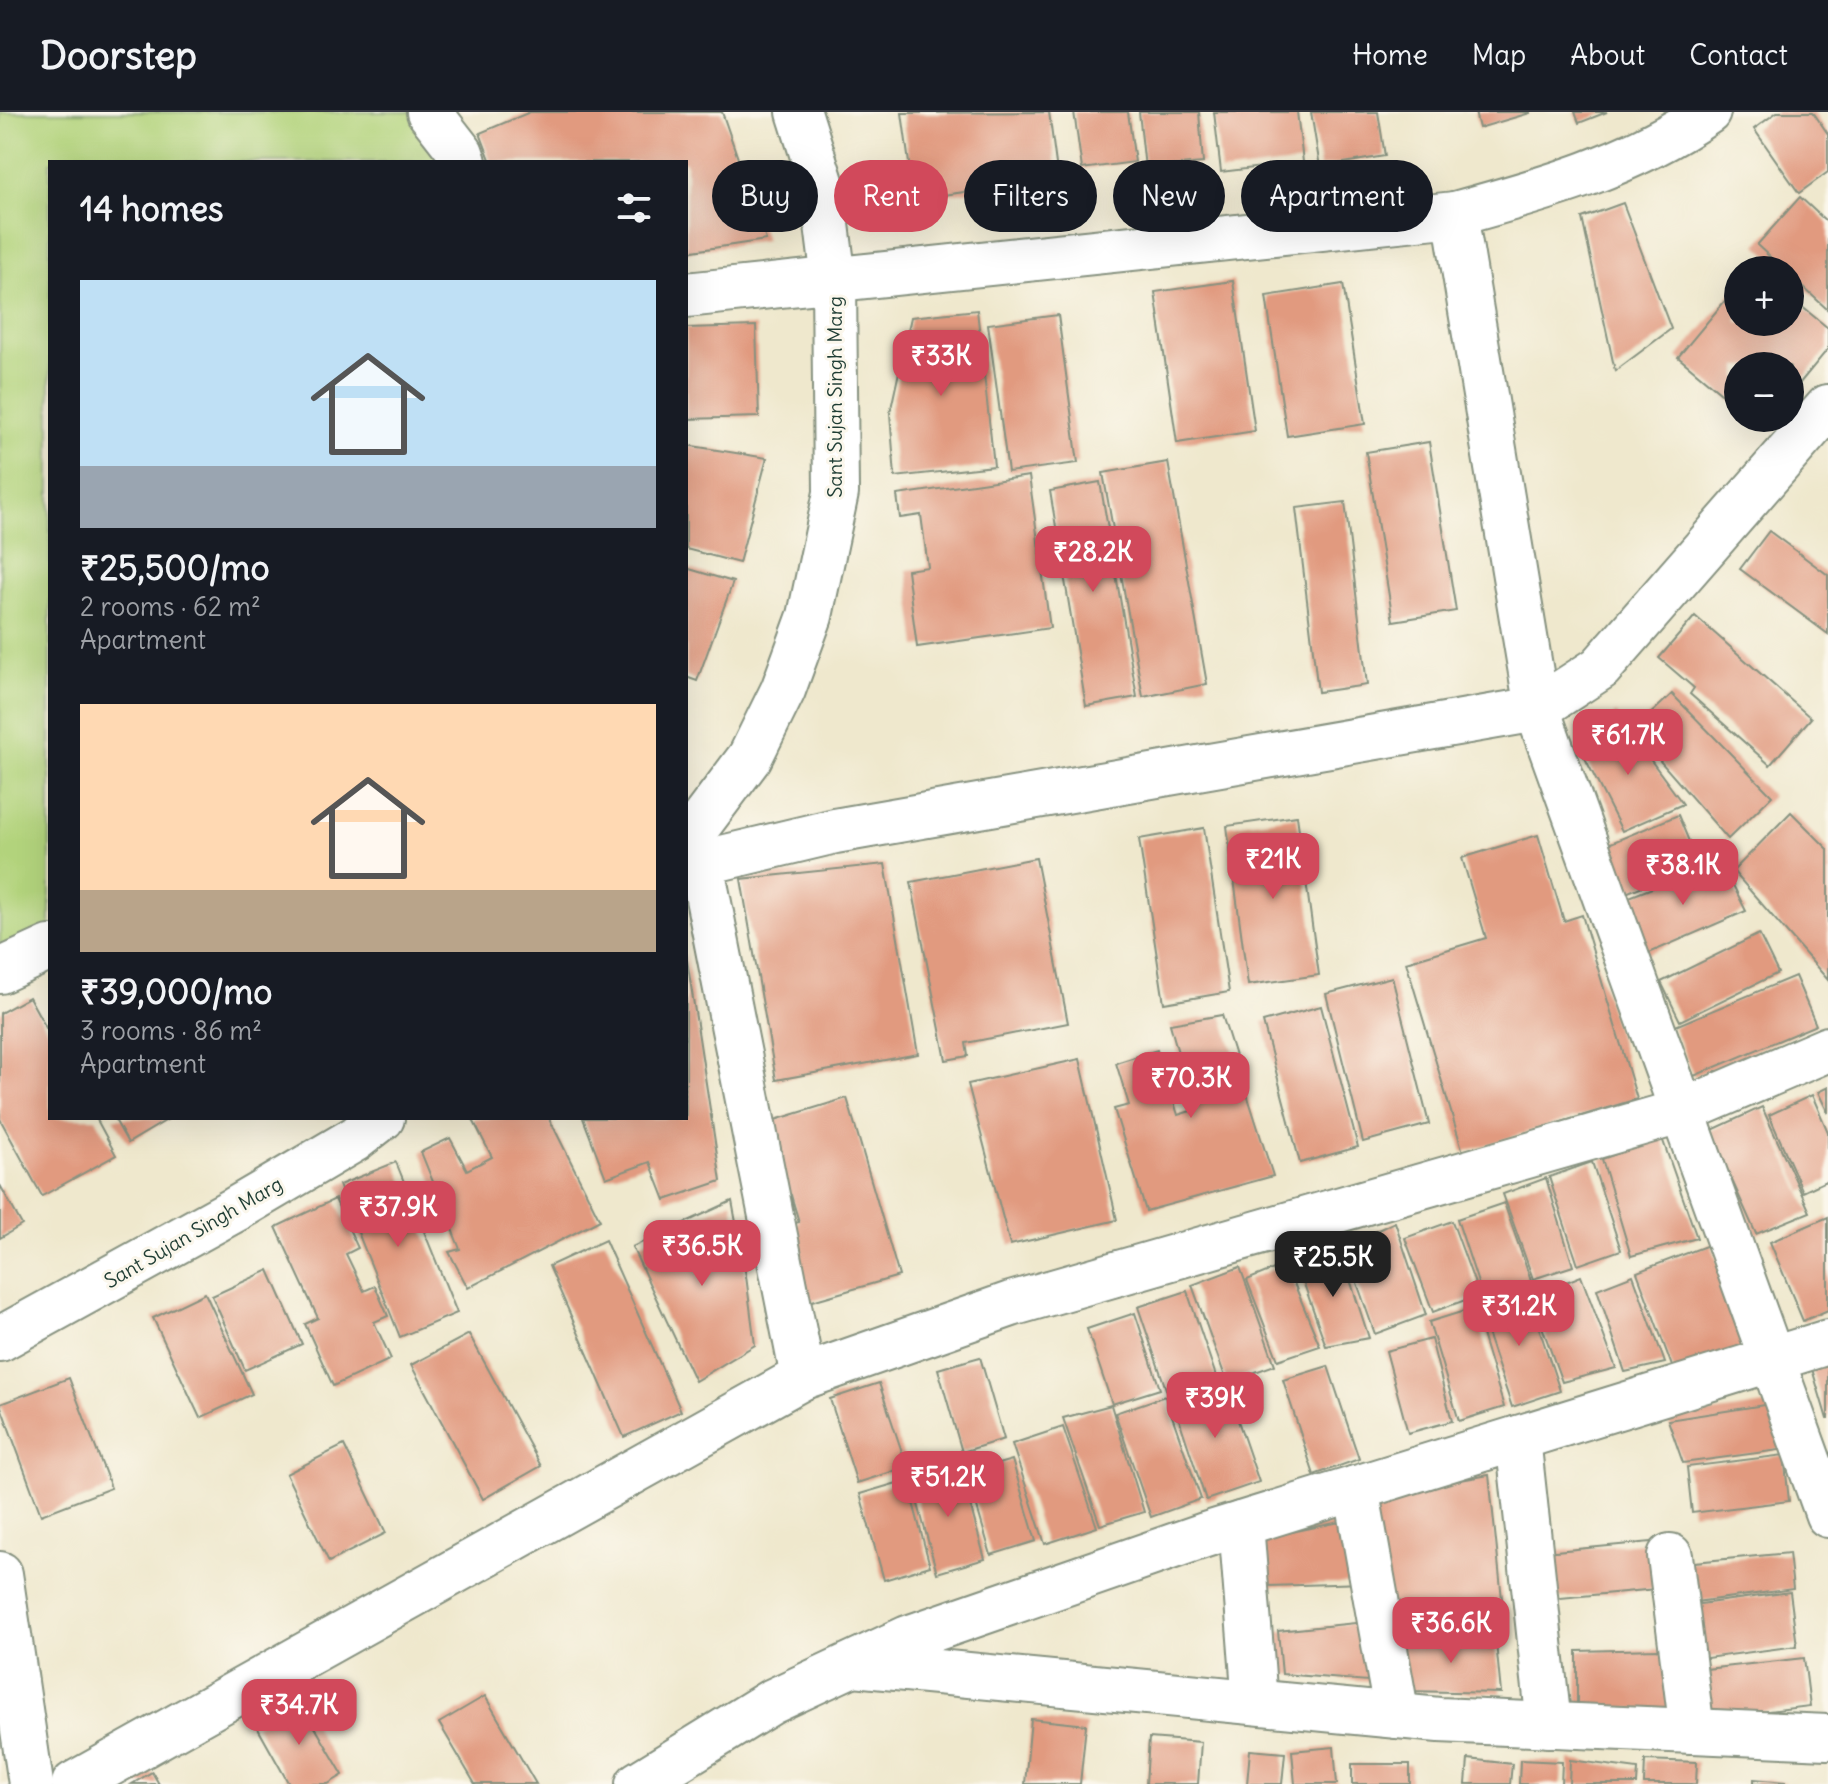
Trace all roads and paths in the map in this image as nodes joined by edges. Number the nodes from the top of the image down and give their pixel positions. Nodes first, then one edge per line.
1 (429, 112) edge
2 (799, 112) edge
3 (1708, 112) edge
4 (463, 160) edge
5 (1455, 214) junction
6 (834, 280) junction
7 (688, 295) edge
8 (1828, 407) edge
9 (1537, 709) junction
10 (691, 858) edge
11 (48, 949) edge
12 (0, 971) edge
13 (1828, 1049) edge
14 (1683, 1111) junction
15 (379, 1120) edge
16 (0, 1339) edge
17 (1828, 1342) edge
18 (1773, 1359) junction
19 (803, 1377) junction
20 (1518, 1438) junction
21 (1818, 1459) edge
22 (1356, 1488) junction
23 (1828, 1515) edge
24 (1241, 1524) junction
25 (1670, 1556) dead end
26 (0, 1574) edge
27 (854, 1664) junction
28 (1255, 1702) junction
29 (1397, 1716) junction
30 (1549, 1725) junction
31 (1692, 1731) junction
32 (1828, 1737) edge
33 (646, 1782) edge
34 (31, 1784) edge
35 (74, 1784) edge

1 - 4 street
2 - 6 street, Sant Sujan Singh Marg
3 - 5 street
5 - 6 street
5 - 9 street
6 - 7 street
6 - 10 street, Sant Sujan Singh Marg
8 - 9 street
9 - 10 street
9 - 14 street
10 - 19 street
11 - 12 street
13 - 14 street
14 - 18 street
14 - 19 street
15 - 16 street, Sant Sujan Singh Marg
17 - 18 street
18 - 20 street
18 - 21 street
19 - 35 street
20 - 22 street
20 - 30 street
21 - 23 street
22 - 24 street
22 - 29 street
24 - 27 street
24 - 28 street
25 - 31 street
26 - 34 street
27 - 28 street
27 - 33 street
28 - 29 street
29 - 30 street
30 - 31 street
31 - 32 street

